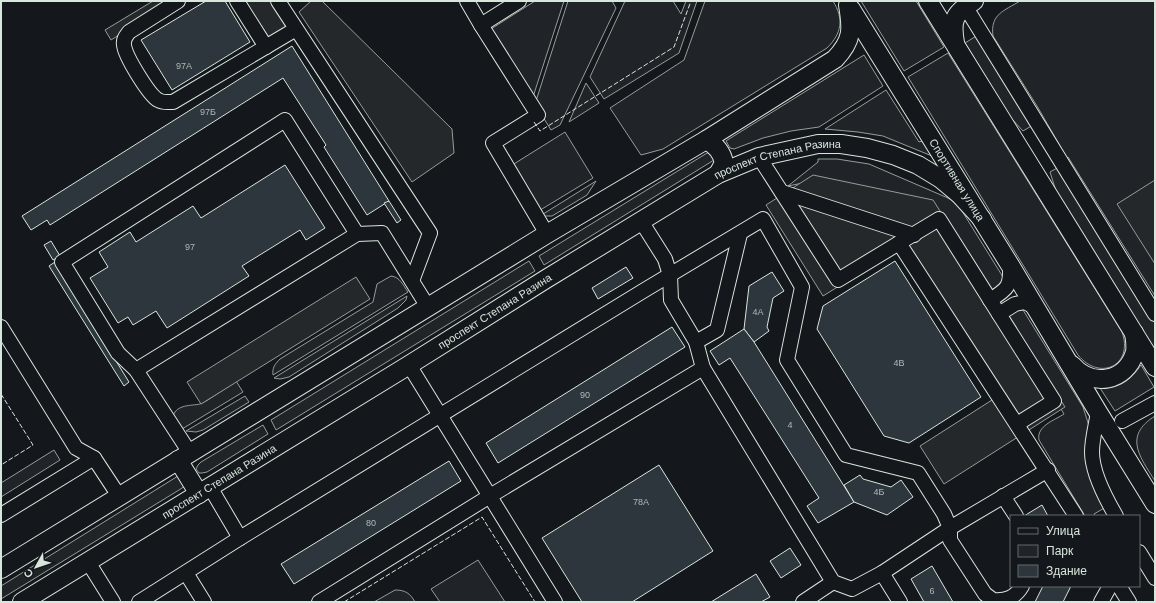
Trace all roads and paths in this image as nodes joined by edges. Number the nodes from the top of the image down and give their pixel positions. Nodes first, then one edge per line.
1 (178, 1) edge
2 (237, 1) edge
3 (278, 1) edge
4 (467, 1) edge
5 (519, 1) edge
6 (928, 1) edge
7 (933, 1) edge
8 (847, 3) edge
9 (969, 4) edge
10 (481, 25) junction
11 (296, 29) junction
12 (955, 44) junction
13 (266, 47) junction
14 (706, 140) junction
15 (759, 157) junction
16 (718, 174) junction
17 (782, 192) junction
18 (982, 219) junction
19 (641, 221) junction
20 (357, 234) junction
21 (546, 234) junction
22 (740, 234) junction
23 (914, 235) junction
24 (899, 243) junction
25 (1010, 265) junction
26 (670, 276) junction
27 (412, 281) junction
28 (990, 300) junction
29 (428, 307) junction
30 (1036, 308) junction
31 (999, 314) junction
32 (1155, 314) edge
33 (1, 327) edge
34 (1134, 333) junction
35 (696, 342) junction
36 (1066, 358) junction
37 (409, 365) junction
38 (1155, 367) edge
39 (703, 368) junction
40 (136, 370) junction
41 (1155, 403) edge
42 (1098, 412) junction
43 (440, 415) junction
44 (1122, 421) dead end
45 (1017, 424) junction
46 (184, 456) junction
47 (94, 458) junction
48 (1048, 470) junction
49 (205, 490) junction
50 (119, 496) junction
51 (490, 496) junction
52 (1003, 496) junction
53 (1155, 504) edge
54 (1, 515) edge
55 (1015, 515) edge
56 (1075, 515) edge
57 (1115, 515) edge
58 (950, 528) junction
59 (240, 538) junction
60 (1140, 554) edge
61 (88, 562) junction
62 (1, 569) edge
63 (186, 572) junction
64 (882, 573) junction
65 (1155, 578) edge
66 (833, 582) junction
67 (1021, 587) edge
68 (1109, 587) edge
69 (1120, 587) edge
70 (22, 602) edge
71 (113, 602) edge
72 (139, 602) edge
73 (204, 602) edge
74 (319, 602) edge
75 (556, 602) edge
76 (803, 602) edge
77 (900, 602) edge
78 (1101, 602) edge
79 (1129, 602) edge

1 - 13 street
2 - 13 street
3 - 11 street
4 - 10 street
5 - 10 street
6 - 12 main road
7 - 9 main road
8 - 14 main road
8 - 18 main road, Спортивная улица
9 - 12 main road
9 - 32 street
10 - 21 street
11 - 13 street
11 - 27 street
12 - 34 main road
14 - 16 main road
14 - 21 main road
15 - 16 main road, проспект Степана Разина
15 - 17 street
15 - 18 main road, проспект Степана Разина
16 - 19 main road, проспект Степана Разина
17 - 23 street
17 - 24 street
18 - 25 main road, Спортивная улица
19 - 26 street
19 - 37 main road, проспект Степана Разина
20 - 27 street
20 - 40 street
20 - 40 street
21 - 29 main road
22 - 26 street
22 - 35 street
22 - 58 street
23 - 24 street
23 - 28 street
24 - 45 street
25 - 28 street
25 - 30 main road, Спортивная улица
26 - 35 street
26 - 43 street
27 - 29 street
28 - 31 street
29 - 46 main road
30 - 31 street
30 - 36 main road, Спортивная улица
31 - 45 street
33 - 47 street
34 - 36 main road, Спортивная улица
34 - 38 main road
35 - 39 street
36 - 42 main road, Спортивная улица
37 - 43 street
37 - 49 main road, проспект Степана Разина
39 - 51 street
39 - 66 street
40 - 46 street
41 - 44 street
42 - 53 main road, Спортивная улица
42 - 57 street
43 - 51 street
43 - 59 street
45 - 48 street
46 - 49 main road
46 - 50 main road
47 - 50 street
47 - 54 street
48 - 52 street
48 - 56 street
49 - 59 street
49 - 61 main road, проспект Степана Разина
50 - 62 main road
51 - 74 street
51 - 75 street
52 - 55 street
52 - 58 street
58 - 64 street
58 - 67 street
59 - 63 street
60 - 65 street
61 - 70 main road, проспект Степана Разина
61 - 71 street
63 - 72 street
63 - 73 street
64 - 66 street
64 - 77 street
66 - 76 street
68 - 78 street
69 - 79 street

